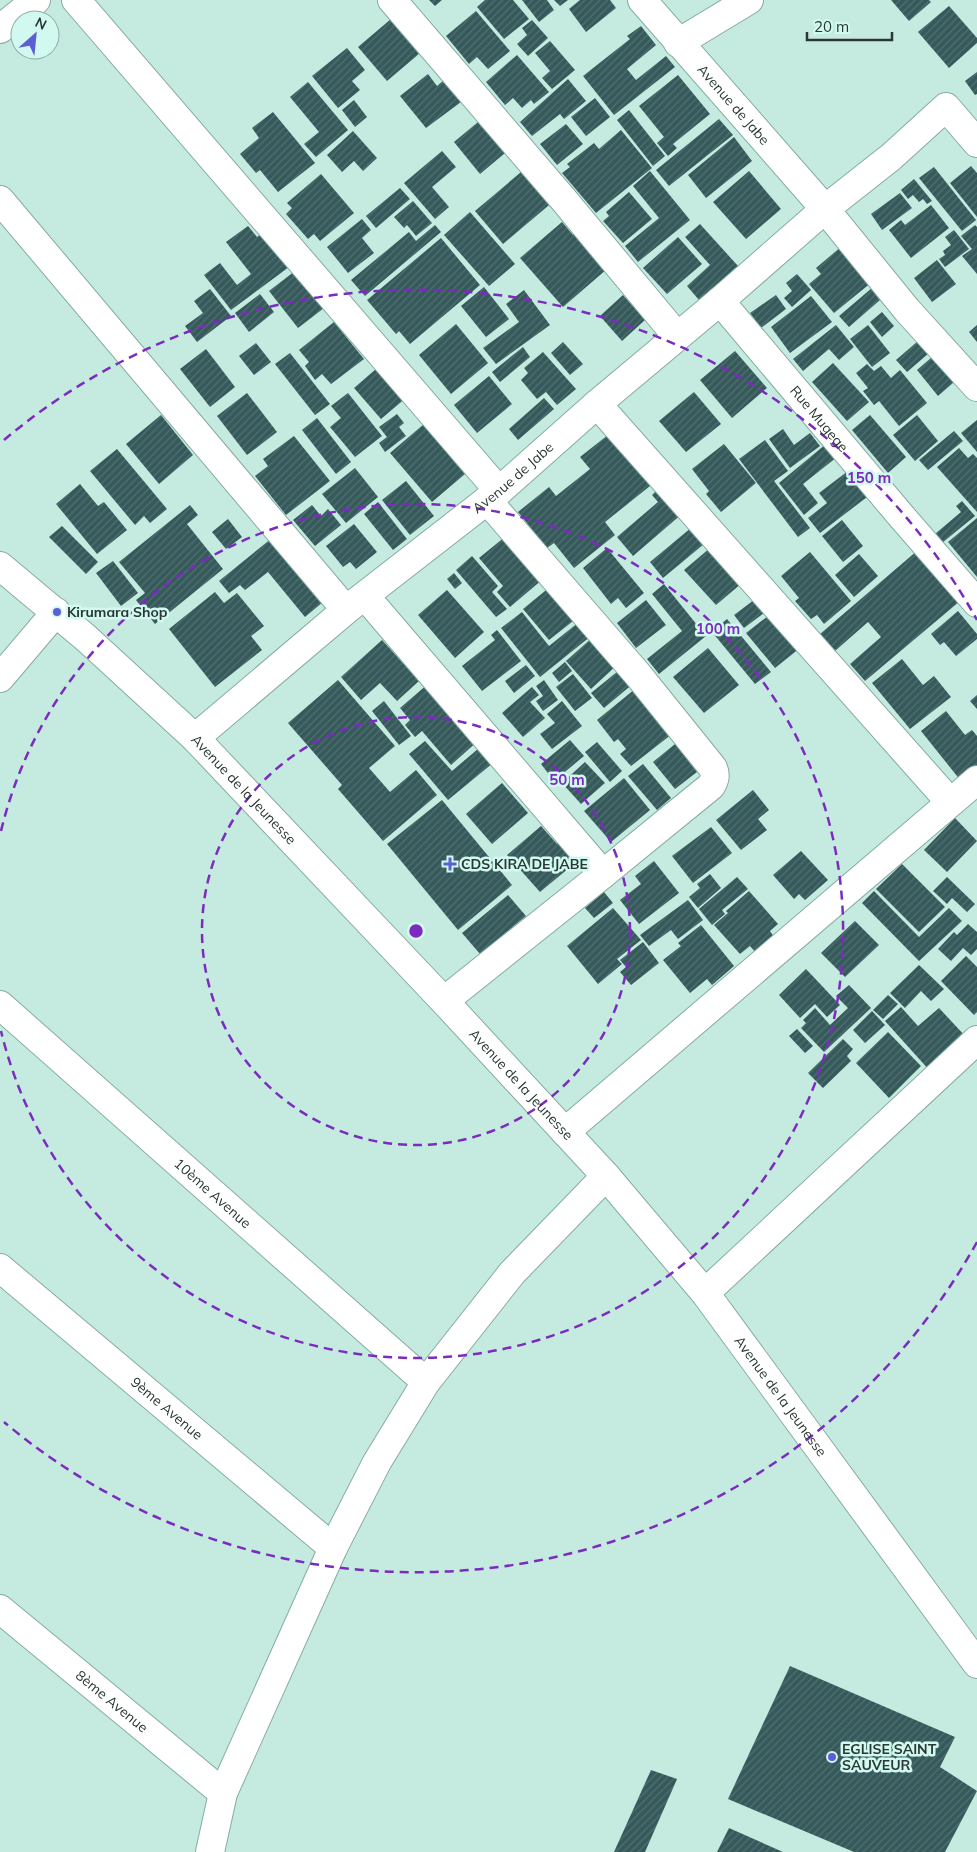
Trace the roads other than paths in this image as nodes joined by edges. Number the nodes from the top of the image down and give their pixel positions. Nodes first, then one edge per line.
1 (36, 0) edge
2 (76, 0) edge
3 (392, 0) edge
4 (642, 0) edge
5 (749, 0) edge
6 (0, 29) edge
7 (678, 43) junction
8 (977, 143) edge
9 (0, 200) edge
10 (825, 209) junction
11 (720, 302) junction
12 (678, 336) junction
13 (977, 387) edge
14 (597, 404) junction
15 (493, 495) junction
16 (0, 566) edge
17 (977, 602) edge
18 (356, 603) junction
19 (56, 612) junction
20 (0, 678) edge
21 (195, 738) junction
22 (977, 780) edge
23 (950, 802) junction
24 (603, 874) junction
25 (444, 1001) junction
26 (0, 1005) edge
27 (977, 1040) edge
28 (565, 1132) junction
29 (606, 1176) junction
30 (0, 1268) edge
31 (704, 1294) junction
32 (426, 1382) junction
33 (333, 1548) junction
34 (0, 1608) edge
35 (977, 1664) edge
36 (223, 1793) junction
37 (210, 1852) edge

1 - 6 street
2 - 15 street
3 - 12 street
4 - 7 street, Avenue de Jabe
5 - 7 street
7 - 10 street, Avenue de Jabe
8 - 10 street, Avenue de Jabe
9 - 18 street
10 - 11 street, Avenue de Jabe
10 - 13 street
11 - 12 street, Avenue de Jabe
11 - 17 street, Rue Mugege
12 - 14 street, Avenue de Jabe
14 - 15 street, Avenue de Jabe
14 - 23 street
15 - 18 street, Avenue de Jabe
15 - 24 street
16 - 19 street, Avenue de la Jeunesse
18 - 21 street, Avenue de Jabe
18 - 24 street
19 - 20 street
19 - 21 street, Avenue de la Jeunesse
21 - 25 street, Avenue de la Jeunesse
22 - 23 street
23 - 28 street
24 - 25 street
25 - 28 street, Avenue de la Jeunesse
26 - 32 street, 10ème Avenue
27 - 31 street
28 - 29 street, Avenue de la Jeunesse
29 - 31 street, Avenue de la Jeunesse
29 - 32 street
30 - 33 street, 9ème Avenue
31 - 35 street, Avenue de la Jeunesse
32 - 33 street
33 - 36 street
34 - 36 street, 8ème Avenue
36 - 37 street

